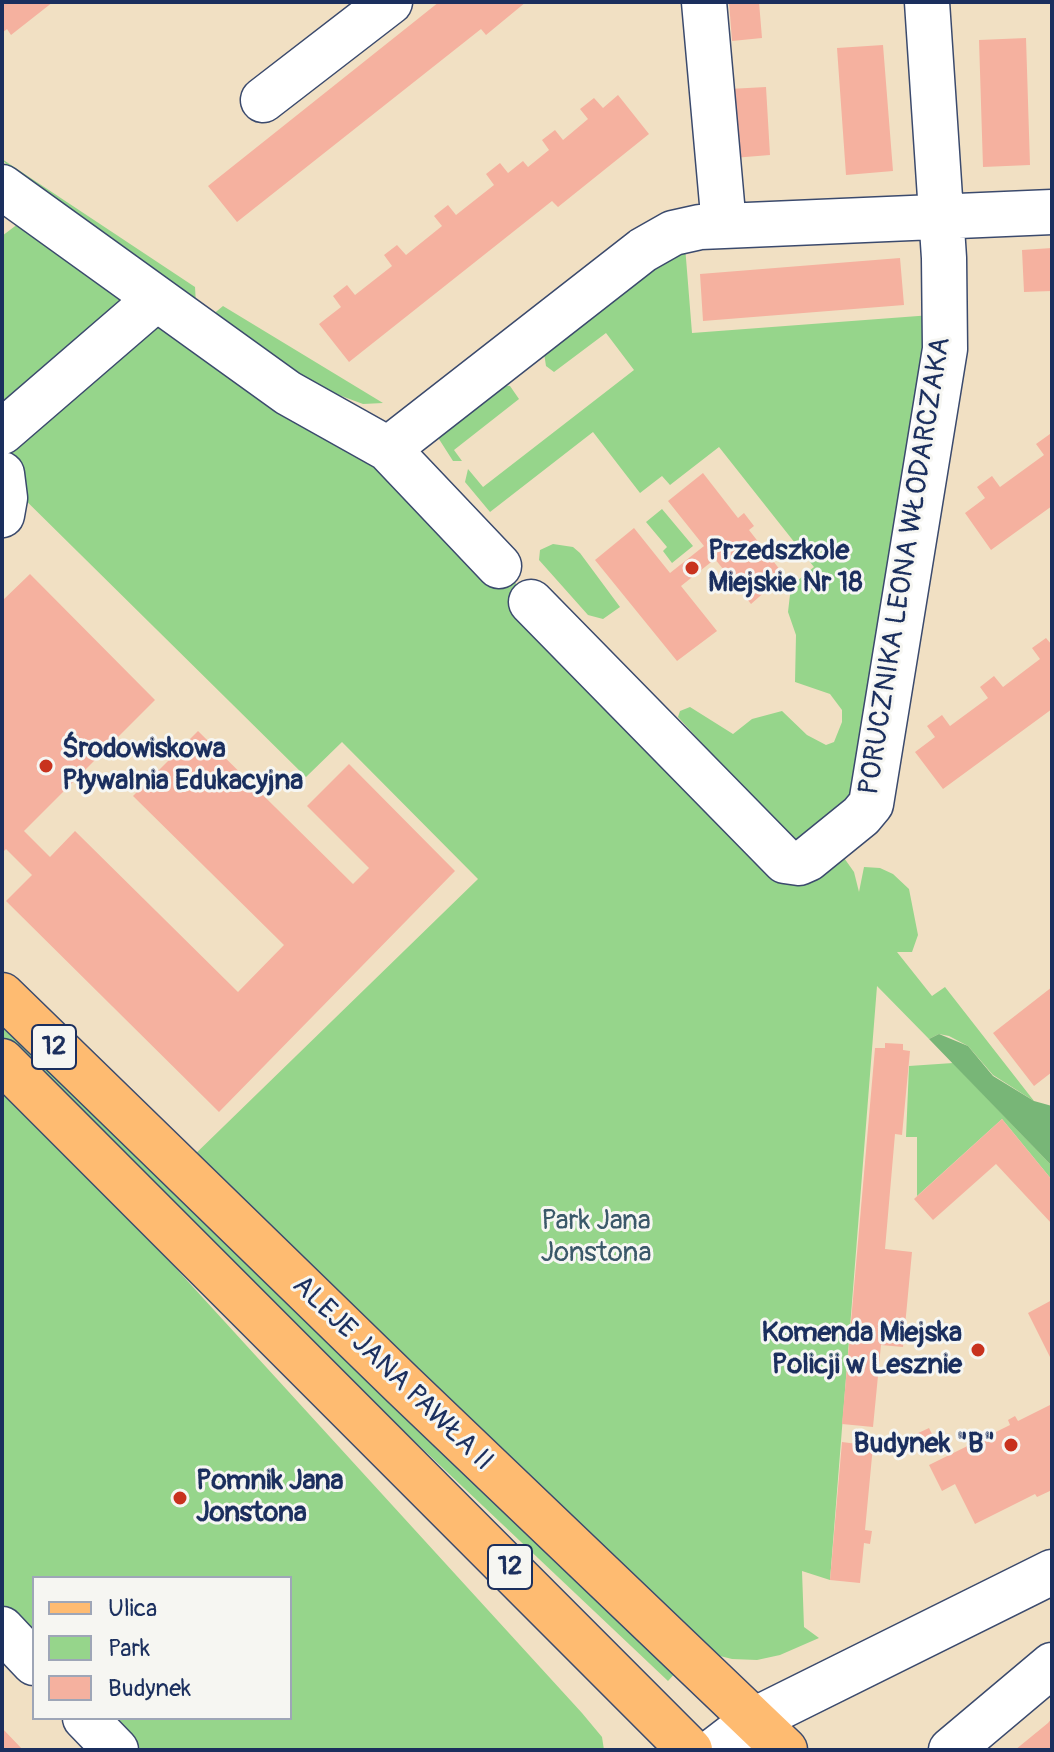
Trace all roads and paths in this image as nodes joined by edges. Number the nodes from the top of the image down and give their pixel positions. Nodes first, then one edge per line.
1 (390, 2) edge
2 (704, 2) edge
3 (927, 2) edge
4 (263, 100) dead end
5 (2, 187) edge
6 (1052, 212) edge
7 (941, 215) junction
8 (724, 226) junction
9 (155, 300) junction
10 (4, 434) edge
11 (388, 449) junction
12 (2, 474) edge
13 (2, 515) edge
14 (499, 566) dead end
15 (531, 602) dead end
16 (2, 995) edge
17 (2, 1061) edge
18 (1052, 1572) edge
19 (2, 1629) edge
20 (32, 1661) edge
21 (1052, 1665) edge
22 (87, 1720) edge
23 (754, 1720) junction
24 (116, 1750) edge
25 (690, 1750) edge
26 (715, 1750) edge
27 (785, 1750) edge
28 (951, 1750) edge

1 - 4 street
2 - 8 street
3 - 7 street, PORUCZNIKA LEONA WŁODARCZAKA
5 - 9 street
6 - 7 street
7 - 8 street
7 - 15 street, PORUCZNIKA LEONA WŁODARCZAKA
8 - 11 street
9 - 10 street
9 - 11 street
11 - 14 street
12 - 13 street
16 - 23 main road, ALEJE JANA PAWŁA II / 12
17 - 25 main road, ALEJE JANA PAWŁA II / 12
18 - 23 street
19 - 20 street
21 - 28 street
22 - 24 street
23 - 26 street
23 - 27 main road, ALEJE JANA PAWŁA II / 12

